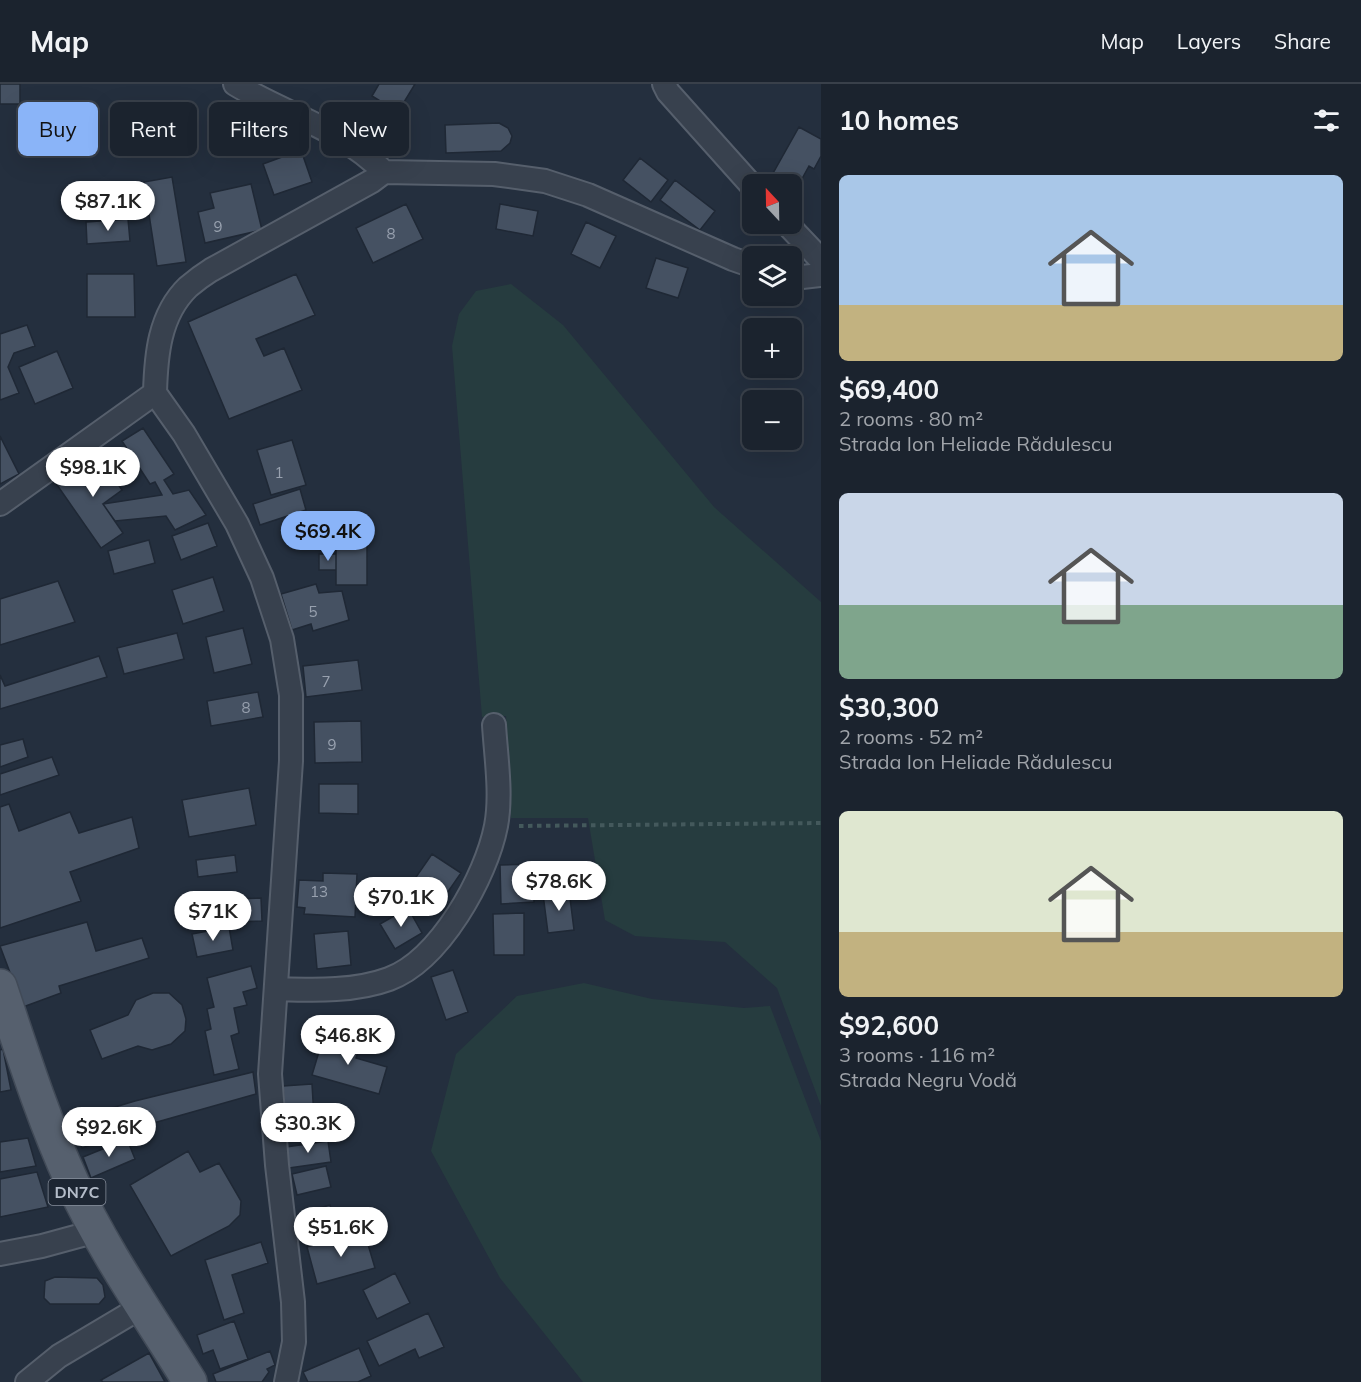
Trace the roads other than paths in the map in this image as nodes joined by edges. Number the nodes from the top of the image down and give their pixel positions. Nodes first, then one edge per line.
1 (235, 84) edge
2 (664, 84) edge
3 (384, 172) junction
4 (742, 175) edge
5 (796, 234) edge
6 (821, 260) edge
7 (742, 262) edge
8 (821, 274) edge
9 (802, 277) edge
10 (155, 393) junction
11 (0, 504) edge
12 (494, 725) dead end
13 (0, 986) edge
14 (276, 989) junction
15 (97, 1231) junction
16 (0, 1254) edge
17 (143, 1306) junction
18 (27, 1382) edge
19 (190, 1382) edge
20 (286, 1382) edge

1 - 3 street
2 - 4 street
3 - 7 street
3 - 10 street
5 - 6 street
8 - 9 street
10 - 11 street
10 - 14 street
12 - 14 street
13 - 15 main road, DN7C
14 - 20 street
15 - 16 street
15 - 17 main road, DN7C
17 - 18 street
17 - 19 main road, DN7C

